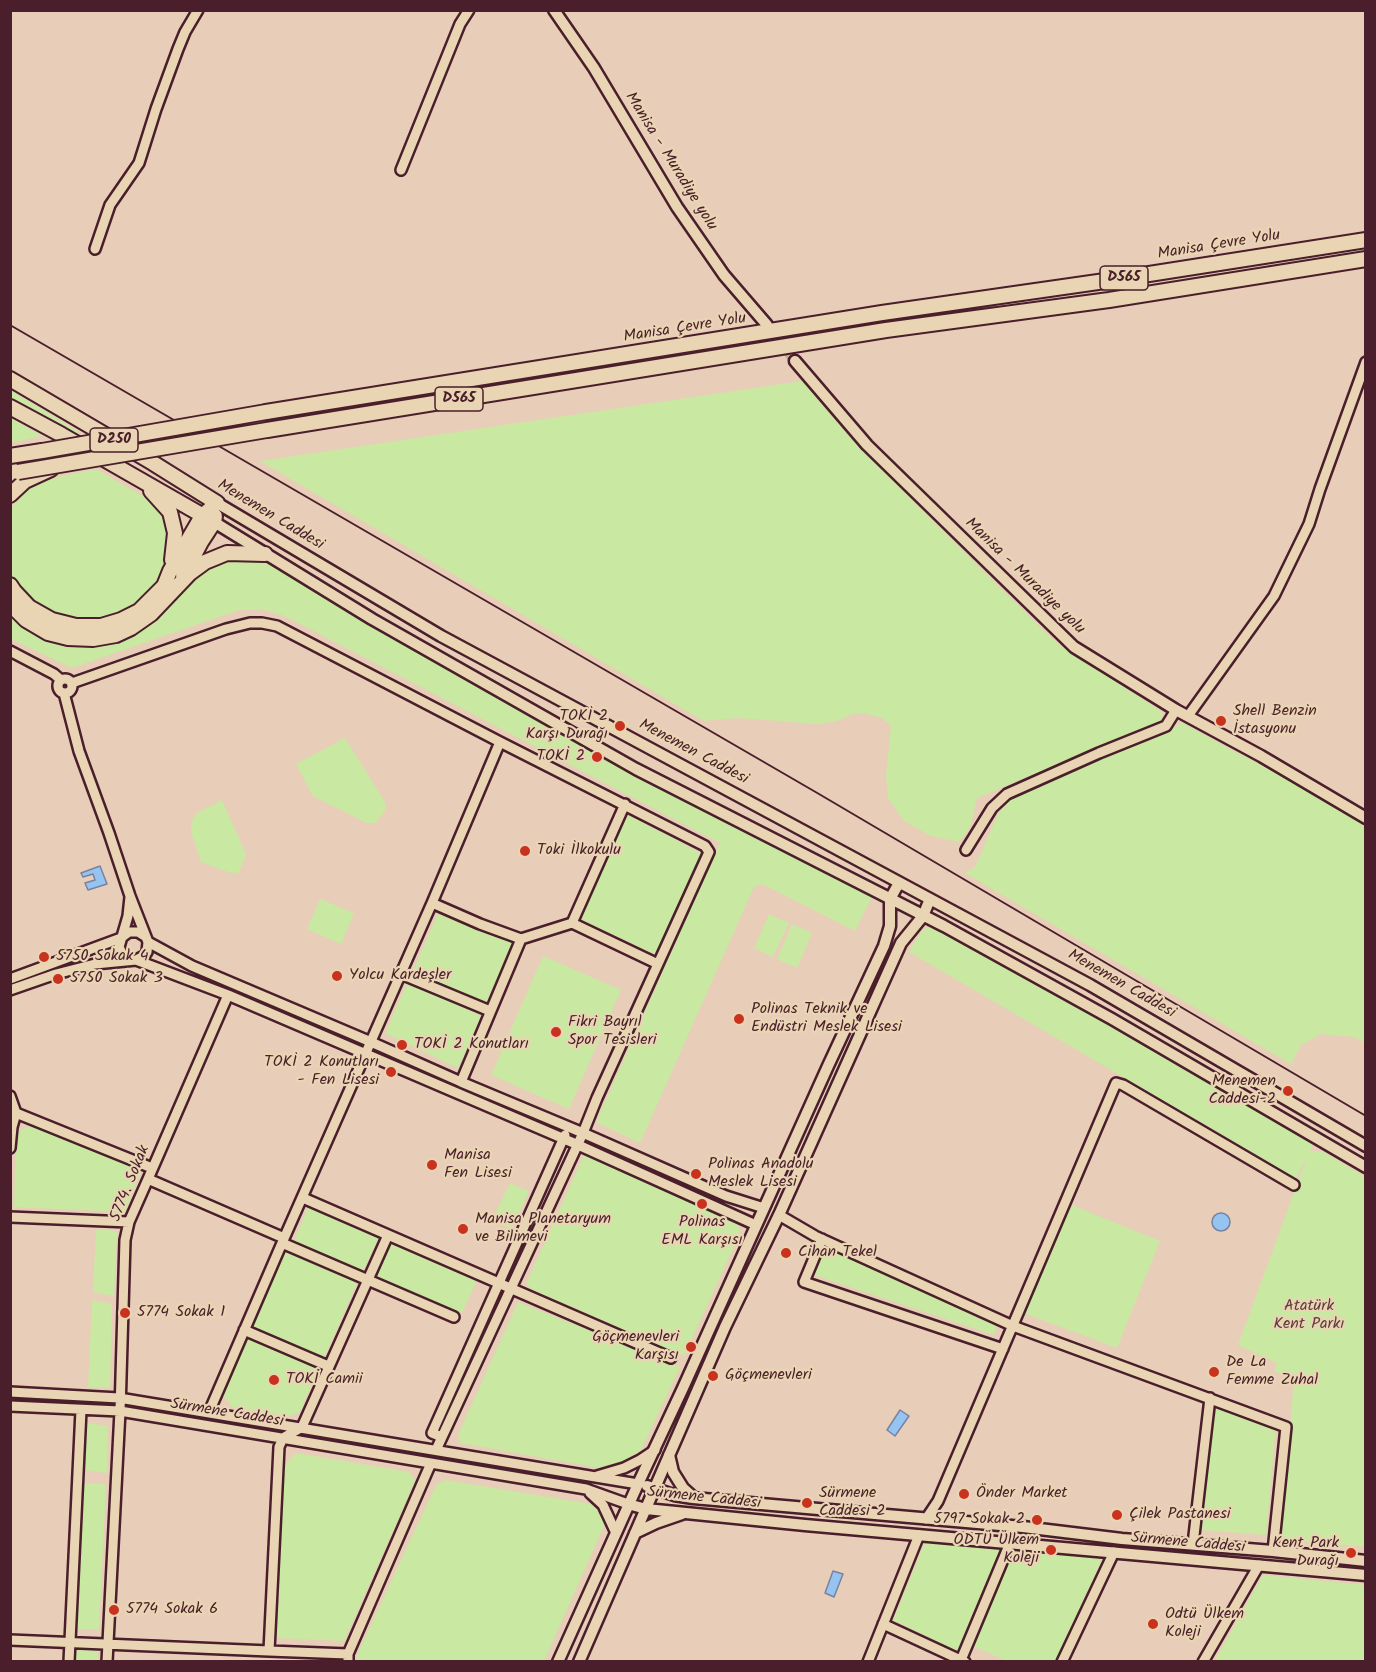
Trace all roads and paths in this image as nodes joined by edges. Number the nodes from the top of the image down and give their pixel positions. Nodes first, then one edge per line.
1 (198, 10) edge
2 (469, 10) edge
3 (554, 10) edge
4 (401, 170) dead end
5 (1365, 240) edge
6 (94, 249) dead end
7 (1365, 259) edge
8 (767, 325) tunnel mouth
9 (795, 361) tunnel mouth
10 (1365, 362) edge
11 (10, 379) edge
12 (10, 407) edge
13 (10, 456) edge
14 (66, 463) junction
15 (14, 472) edge
16 (131, 475) junction
17 (10, 495) edge
18 (216, 503) junction
19 (208, 519) junction
20 (265, 554) junction
21 (170, 571) junction
22 (180, 583) junction
23 (10, 585) edge
24 (10, 604) edge
25 (10, 651) edge
26 (60, 680) junction
27 (72, 684) junction
28 (64, 693) junction
29 (1176, 710) junction
30 (1188, 716) junction
31 (500, 742) junction
32 (625, 804) junction
33 (1365, 818) edge
34 (966, 850) dead end
35 (899, 883) junction
36 (130, 896) junction
37 (930, 898) junction
38 (890, 899) junction
39 (432, 903) junction
40 (923, 916) junction
41 (572, 923) junction
42 (121, 938) junction
43 (521, 939) junction
44 (147, 940) junction
45 (133, 960) junction
46 (658, 964) junction
47 (401, 974) junction
48 (10, 979) edge
49 (10, 990) edge
50 (228, 995) junction
51 (490, 1011) junction
52 (371, 1042) junction
53 (366, 1054) junction
54 (461, 1082) junction
55 (10, 1096) edge
56 (16, 1113) junction
57 (568, 1128) junction
58 (583, 1133) junction
59 (563, 1139) junction
60 (576, 1144) junction
61 (1365, 1146) edge
62 (10, 1148) edge
63 (1365, 1167) edge
64 (152, 1168) junction
65 (148, 1179) junction
66 (1294, 1185) dead end
67 (303, 1198) junction
68 (764, 1208) junction
69 (779, 1215) junction
70 (10, 1217) edge
71 (129, 1222) junction
72 (756, 1225) junction
73 (770, 1232) junction
74 (388, 1235) junction
75 (822, 1239) junction
76 (283, 1240) junction
77 (367, 1280) junction
78 (499, 1282) junction
79 (510, 1287) junction
80 (454, 1317) dead end
81 (1014, 1326) junction
82 (244, 1330) junction
83 (1003, 1349) junction
84 (671, 1358) dead end
85 (328, 1366) junction
86 (10, 1392) edge
87 (119, 1398) junction
88 (1210, 1398) junction
89 (10, 1406) edge
90 (81, 1410) junction
91 (120, 1411) junction
92 (209, 1412) junction
93 (302, 1427) junction
94 (442, 1437) junction
95 (283, 1438) junction
96 (436, 1450) junction
97 (655, 1450) junction
98 (669, 1455) junction
99 (431, 1463) junction
100 (593, 1477) junction
101 (638, 1484) junction
102 (654, 1488) junction
103 (586, 1489) junction
104 (693, 1497) junction
105 (628, 1504) junction
106 (646, 1509) junction
107 (688, 1512) junction
108 (926, 1519) junction
109 (616, 1533) junction
110 (635, 1533) junction
111 (920, 1535) junction
112 (1122, 1539) junction
113 (1010, 1543) junction
114 (1193, 1544) junction
115 (1256, 1550) junction
116 (1274, 1551) junction
117 (1114, 1552) junction
118 (1365, 1561) edge
119 (1257, 1565) junction
120 (1365, 1575) edge
121 (884, 1624) junction
122 (10, 1640) edge
123 (70, 1643) junction
124 (109, 1645) junction
125 (269, 1651) junction
126 (348, 1658) edge
127 (963, 1661) edge
128 (69, 1662) edge
129 (107, 1662) edge
130 (558, 1662) edge
131 (579, 1662) edge
132 (868, 1662) edge
133 (1062, 1662) edge
134 (1203, 1662) edge

1 - 6 street
2 - 4 street
3 - 8 main road, Manisa - Muradiye yolu
5 - 13 highway, Manisa Çevre Yolu / D565, bridge
7 - 14 highway, Manisa Çevre Yolu / D565, bridge
9 - 29 main road, Manisa - Muradiye yolu
10 - 30 street
11 - 18 highway, Menemen Caddesi / D250
12 - 16 highway, Menemen Caddesi / D250
14 - 15 highway, Manisa Çevre Yolu / D565, bridge
14 - 17 highway
16 - 19 highway, Menemen Caddesi / D250
16 - 21 highway
18 - 19 highway
18 - 35 main road, Menemen Caddesi
19 - 20 main road, Menemen Caddesi
19 - 21 highway
19 - 22 highway
20 - 22 highway
20 - 38 main road, Menemen Caddesi
21 - 23 highway
22 - 24 highway
25 - 26 street
26 - 27 street
26 - 28 street
27 - 28 street
27 - 31 street
28 - 36 street
29 - 30 main road, Manisa - Muradiye yolu
29 - 34 street
30 - 33 main road, Manisa - Muradiye yolu
31 - 32 street
31 - 39 street
32 - 41 street
32 - 46 street
35 - 37 main road, Menemen Caddesi
35 - 38 main road
36 - 42 street
36 - 44 street
37 - 40 main road
37 - 61 main road, Menemen Caddesi
38 - 40 main road, Menemen Caddesi
38 - 68 main road
39 - 43 street
39 - 47 street
40 - 63 main road, Menemen Caddesi
40 - 69 main road
41 - 43 street
41 - 46 street
42 - 44 street
42 - 45 street
42 - 48 street
43 - 51 street
44 - 45 street
44 - 52 street
45 - 49 street
45 - 50 street
46 - 58 street
47 - 51 street
47 - 52 street
50 - 53 street
50 - 64 street, 5774. Sokak
51 - 54 street
52 - 53 street
52 - 54 street
53 - 59 street
53 - 67 street
54 - 57 street
55 - 56 street
56 - 62 street
56 - 64 street
57 - 58 street
57 - 59 street
58 - 60 street
58 - 68 street
59 - 60 street
59 - 78 street
60 - 72 street
60 - 79 street
64 - 65 street, 5774. Sokak
65 - 71 street, 5774. Sokak
65 - 76 street
66 - 81 street
67 - 74 street
67 - 76 street
68 - 69 main road
68 - 72 main road
69 - 73 main road
69 - 75 street
70 - 71 street
71 - 87 street, 5774. Sokak
72 - 73 main road
72 - 97 main road
73 - 98 main road
74 - 77 street
74 - 78 street
75 - 81 street
75 - 83 street
76 - 77 street
76 - 82 street
77 - 80 street
77 - 85 street
78 - 79 street
78 - 94 street
79 - 84 street
79 - 94 street
81 - 83 street
81 - 88 street
82 - 85 street
82 - 92 street
83 - 108 street
85 - 93 street
86 - 87 street, Sürmene Caddesi
87 - 91 street, 5774. Sokak
87 - 92 street, Sürmene Caddesi
88 - 114 street
88 - 116 street
89 - 90 street, Sürmene Caddesi
90 - 91 street, Sürmene Caddesi
90 - 123 street
91 - 95 street, Sürmene Caddesi
91 - 124 street, 5774. Sokak
92 - 93 street, Sürmene Caddesi
93 - 95 street
93 - 96 street, Sürmene Caddesi
94 - 96 street
95 - 99 street, Sürmene Caddesi
95 - 125 street
96 - 100 street, Sürmene Caddesi
97 - 100 street
97 - 101 main road
98 - 102 main road
98 - 104 main road
99 - 103 street, Sürmene Caddesi
99 - 126 street
100 - 101 street, Sürmene Caddesi
101 - 102 main road, Sürmene Caddesi
101 - 105 main road
102 - 104 main road, Sürmene Caddesi
102 - 106 main road
103 - 105 street, Sürmene Caddesi
103 - 109 street
104 - 108 main road, Sürmene Caddesi
105 - 106 main road, Sürmene Caddesi
105 - 109 main road
106 - 107 main road, Sürmene Caddesi
106 - 110 main road
107 - 110 main road
107 - 111 main road, Sürmene Caddesi
108 - 111 main road
108 - 112 main road, Sürmene Caddesi
109 - 130 main road
110 - 131 main road
111 - 113 main road, Sürmene Caddesi
111 - 121 street
112 - 114 main road, Sürmene Caddesi
112 - 117 main road
113 - 117 main road, Sürmene Caddesi
113 - 127 street
114 - 115 main road, Sürmene Caddesi
115 - 116 main road, Sürmene Caddesi
115 - 119 main road
116 - 118 main road, Sürmene Caddesi
117 - 119 main road, Sürmene Caddesi
117 - 133 street
119 - 120 main road, Sürmene Caddesi
119 - 134 street
121 - 127 street
121 - 132 street
122 - 123 street
123 - 124 street
123 - 128 street
124 - 125 street
124 - 129 street, 5774. Sokak
125 - 126 street

